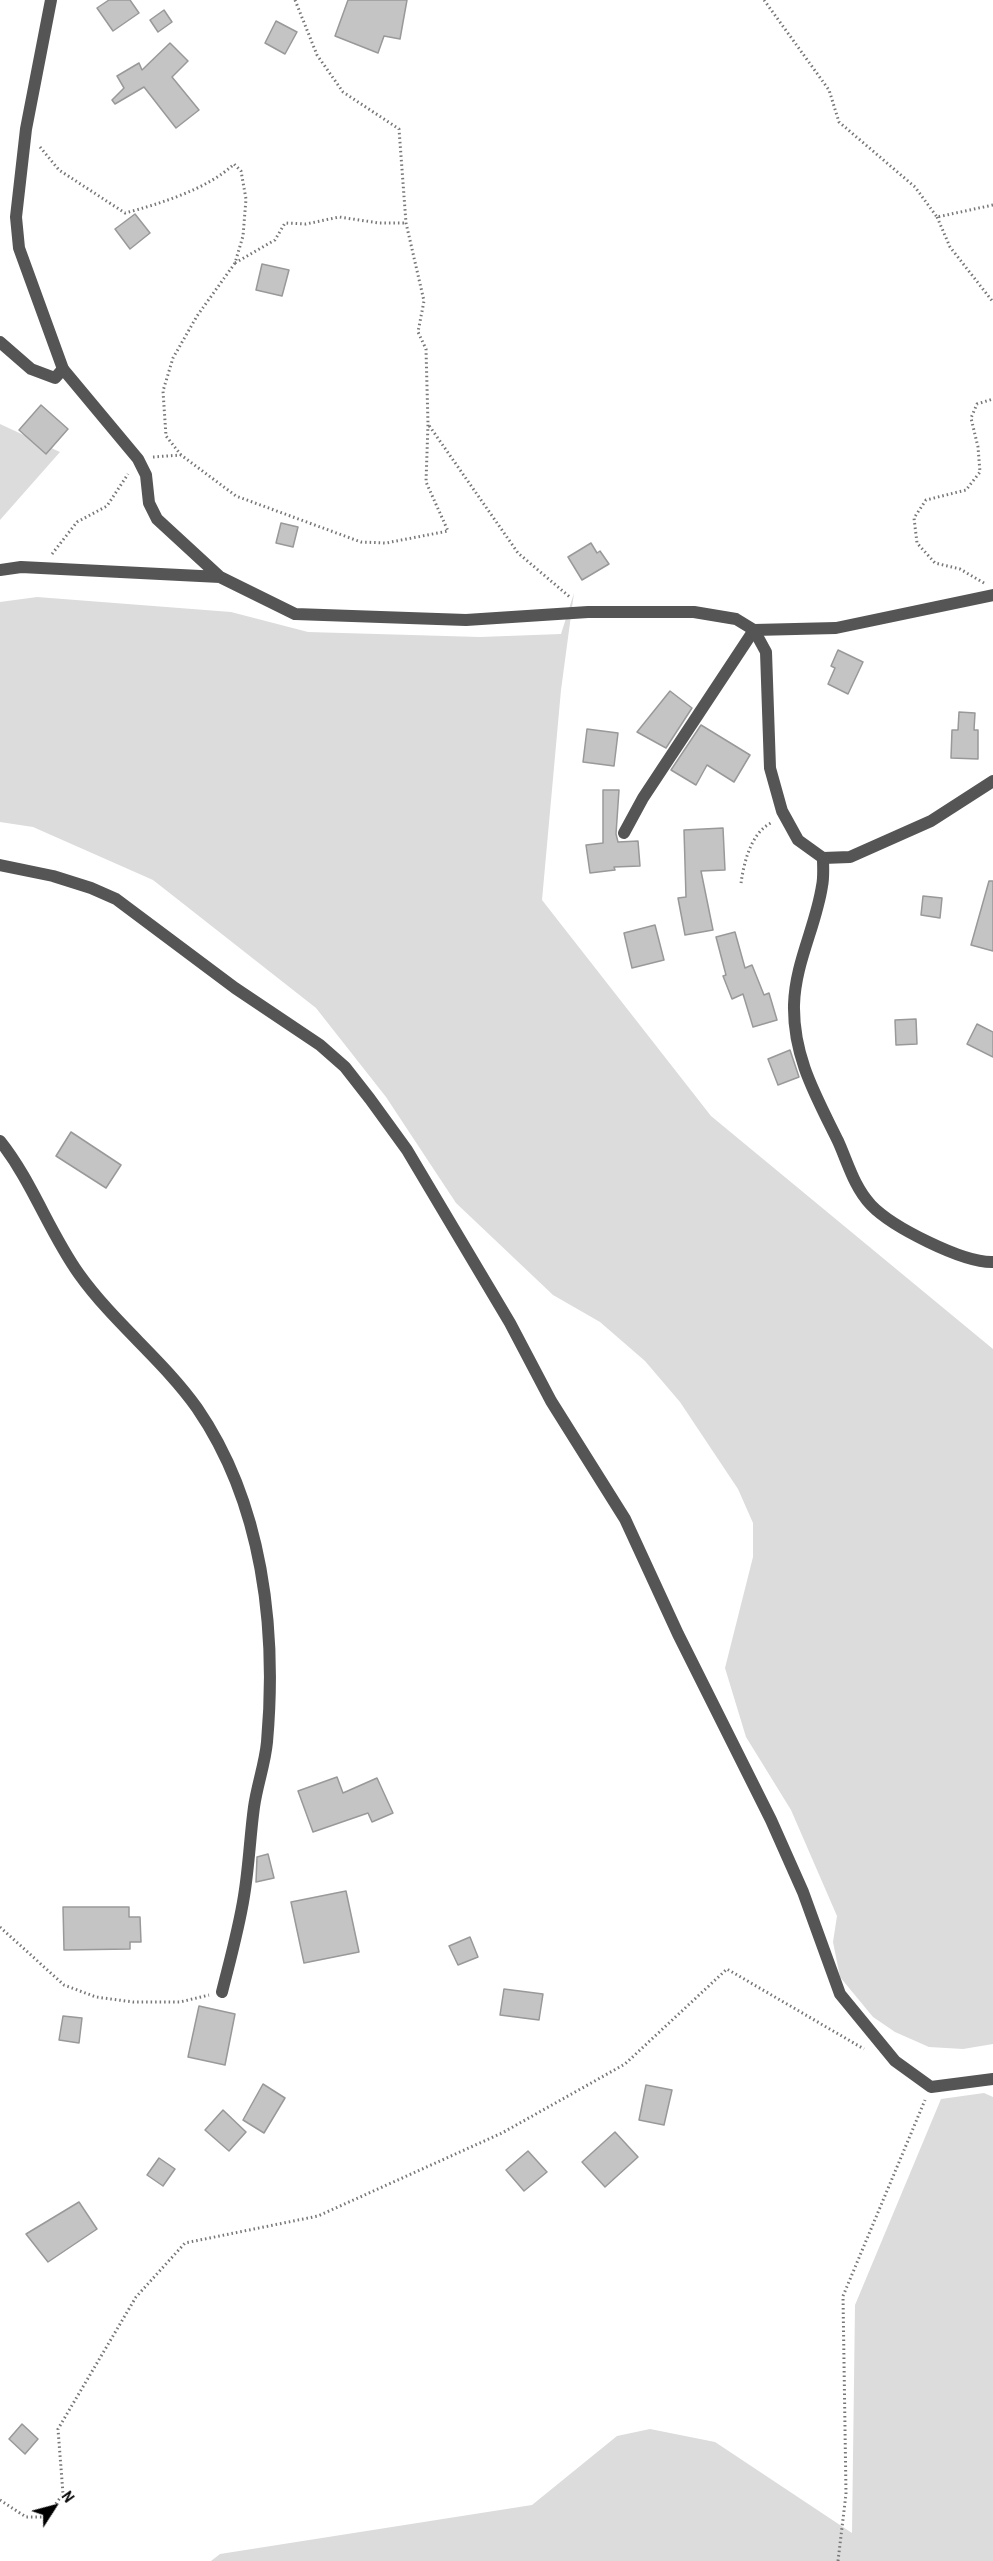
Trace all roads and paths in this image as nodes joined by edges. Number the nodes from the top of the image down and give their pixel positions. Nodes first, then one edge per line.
1 (51, 0) edge
2 (295, 0) edge
3 (764, 0) edge
4 (26, 129) junction
5 (993, 205) edge
6 (937, 218) junction
7 (406, 223) junction
8 (236, 263) junction
9 (993, 302) edge
10 (0, 342) edge
11 (63, 369) junction
12 (993, 399) edge
13 (428, 424) junction
14 (181, 455) junction
15 (138, 459) junction
16 (46, 560) dead end
17 (0, 570) edge
18 (220, 577) junction
19 (990, 591) edge
20 (588, 612) junction
21 (754, 630) junction
22 (993, 781) edge
23 (782, 810) junction
24 (624, 833) dead end
25 (823, 858) junction
26 (0, 865) edge
27 (741, 883) dead end
28 (0, 1141) edge
29 (993, 1262) edge
30 (0, 1927) edge
31 (222, 1992) joint
32 (870, 2052) dead end
33 (993, 2079) edge
34 (931, 2086) junction
35 (0, 2500) edge
36 (838, 2561) edge

1 - 4 street
2 - 7 path
3 - 6 path
4 - 8 path
4 - 11 street
5 - 6 path
6 - 9 path
7 - 8 path
7 - 13 path
8 - 14 path
10 - 11 street
11 - 15 street
12 - 19 path
13 - 14 path
13 - 20 path
14 - 15 path
15 - 16 path
15 - 18 street
17 - 18 street
18 - 20 street
19 - 21 street
20 - 21 street
21 - 23 street
21 - 24 street
22 - 25 street
23 - 25 street
23 - 27 path
25 - 29 street
26 - 34 street
28 - 31 street
30 - 31 path
32 - 35 path
33 - 34 street
34 - 36 path

